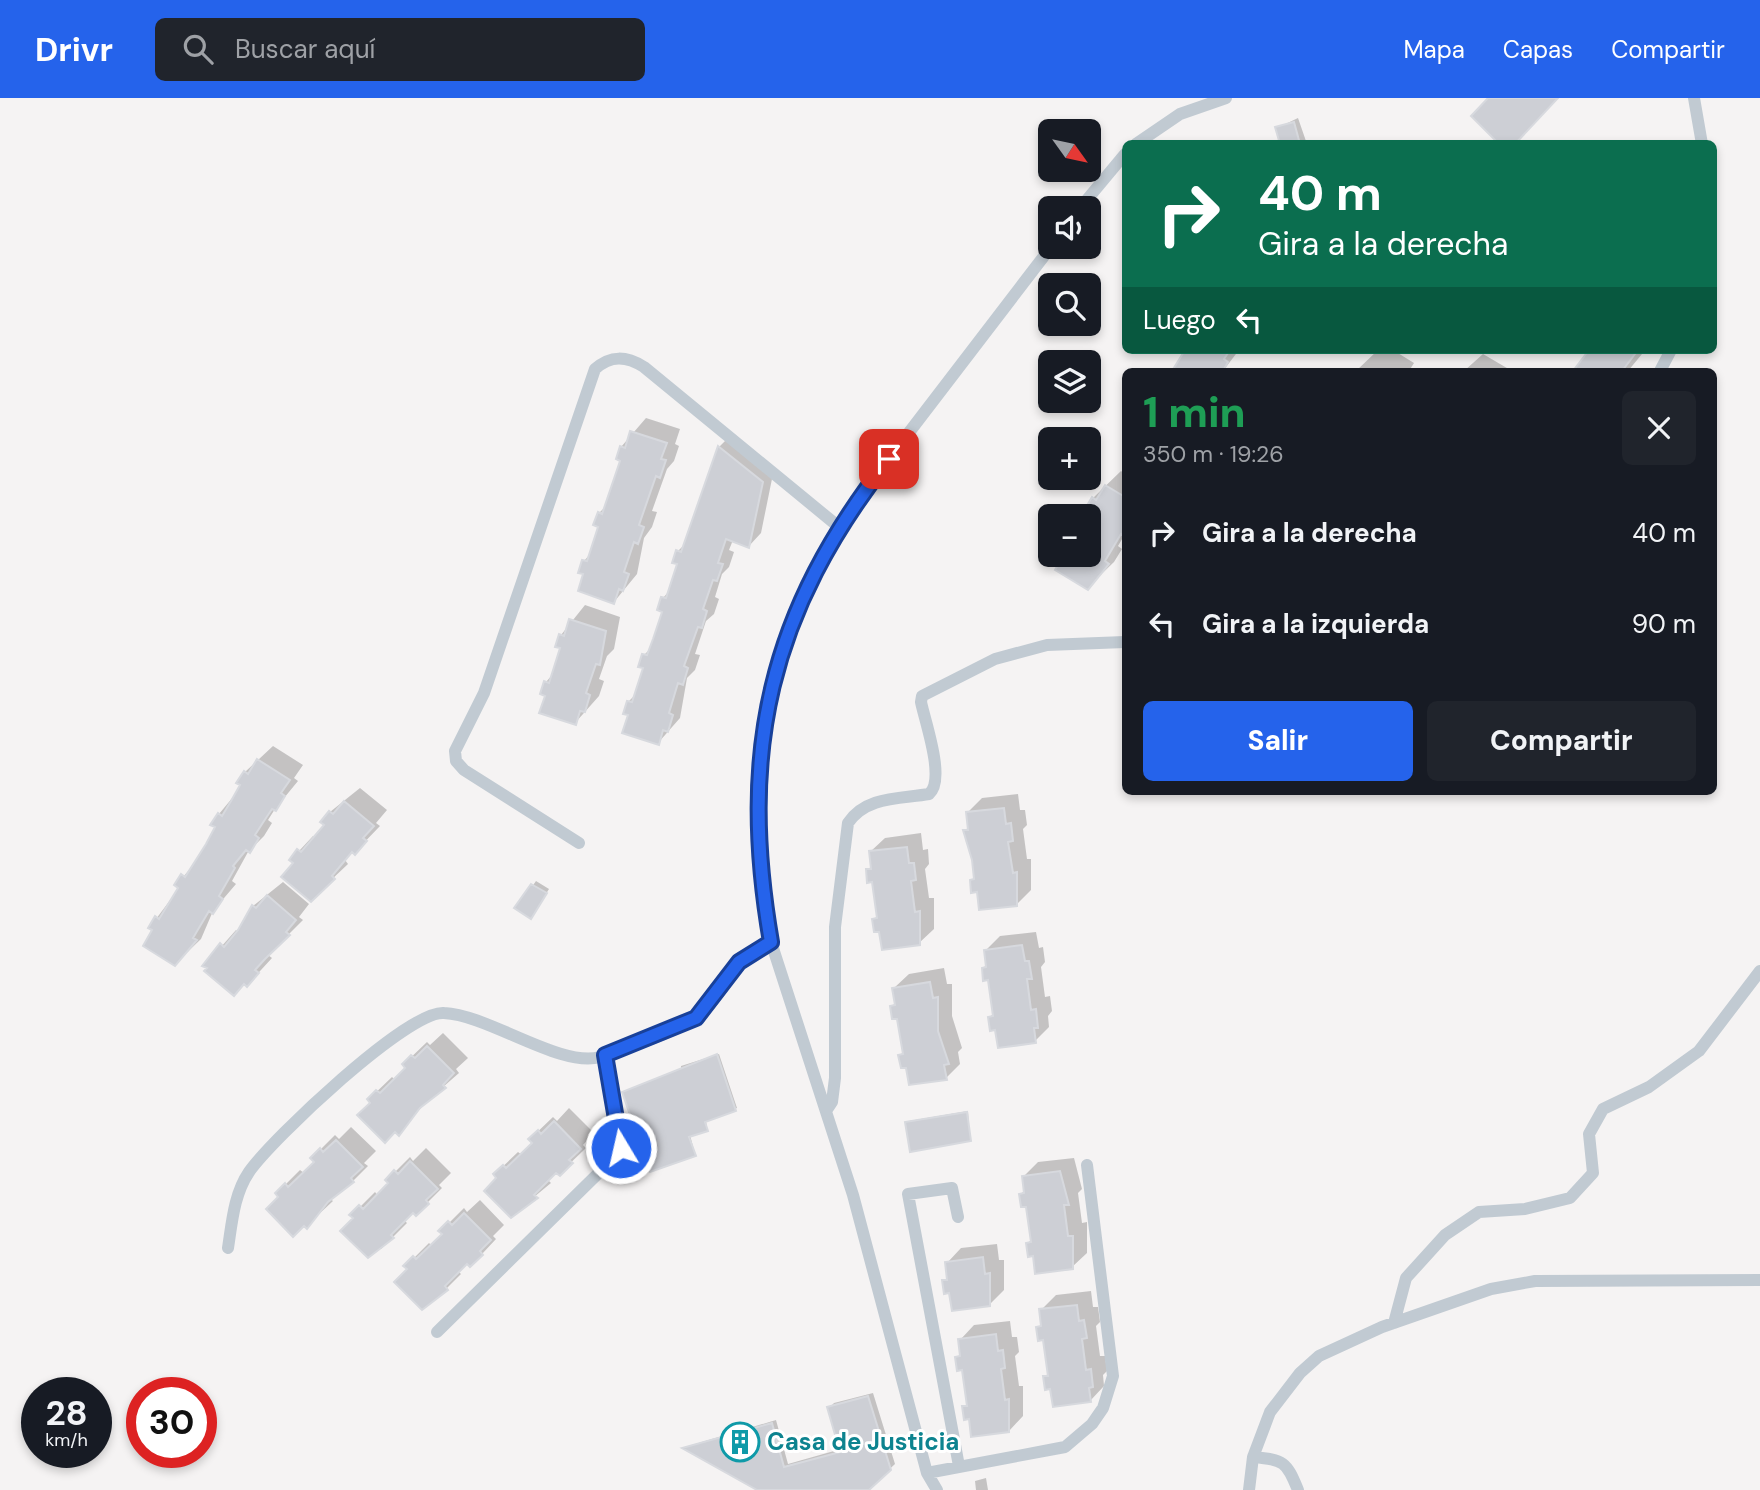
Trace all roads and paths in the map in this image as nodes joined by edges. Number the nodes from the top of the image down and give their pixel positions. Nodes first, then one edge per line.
1 (1226, 98) edge
2 (1694, 98) edge
3 (1142, 140) edge
4 (1701, 140) edge
5 (1122, 158) edge
6 (1090, 196) edge
7 (1042, 259) edge
8 (839, 527) junction
9 (1122, 642) edge
10 (579, 843) dead end
11 (771, 942) junction
12 (1760, 971) edge
13 (605, 1055) junction
14 (825, 1111) junction
15 (1087, 1165) dead end
16 (958, 1217) dead end
17 (228, 1248) dead end
18 (1760, 1280) edge
19 (1394, 1323) junction
20 (437, 1332) dead end
21 (1253, 1457) junction
22 (959, 1466) junction
23 (927, 1473) junction
24 (937, 1490) edge
25 (1249, 1490) edge
26 (1298, 1490) edge

1 - 3 street
2 - 4 street
5 - 6 street
7 - 8 street
8 - 10 street
8 - 11 street
9 - 14 street
11 - 13 street
11 - 14 street
12 - 19 street
13 - 17 street
13 - 20 street
14 - 23 street
15 - 22 street
16 - 22 street
18 - 19 street
19 - 21 street
21 - 25 street
21 - 26 street
22 - 23 street
23 - 24 street

